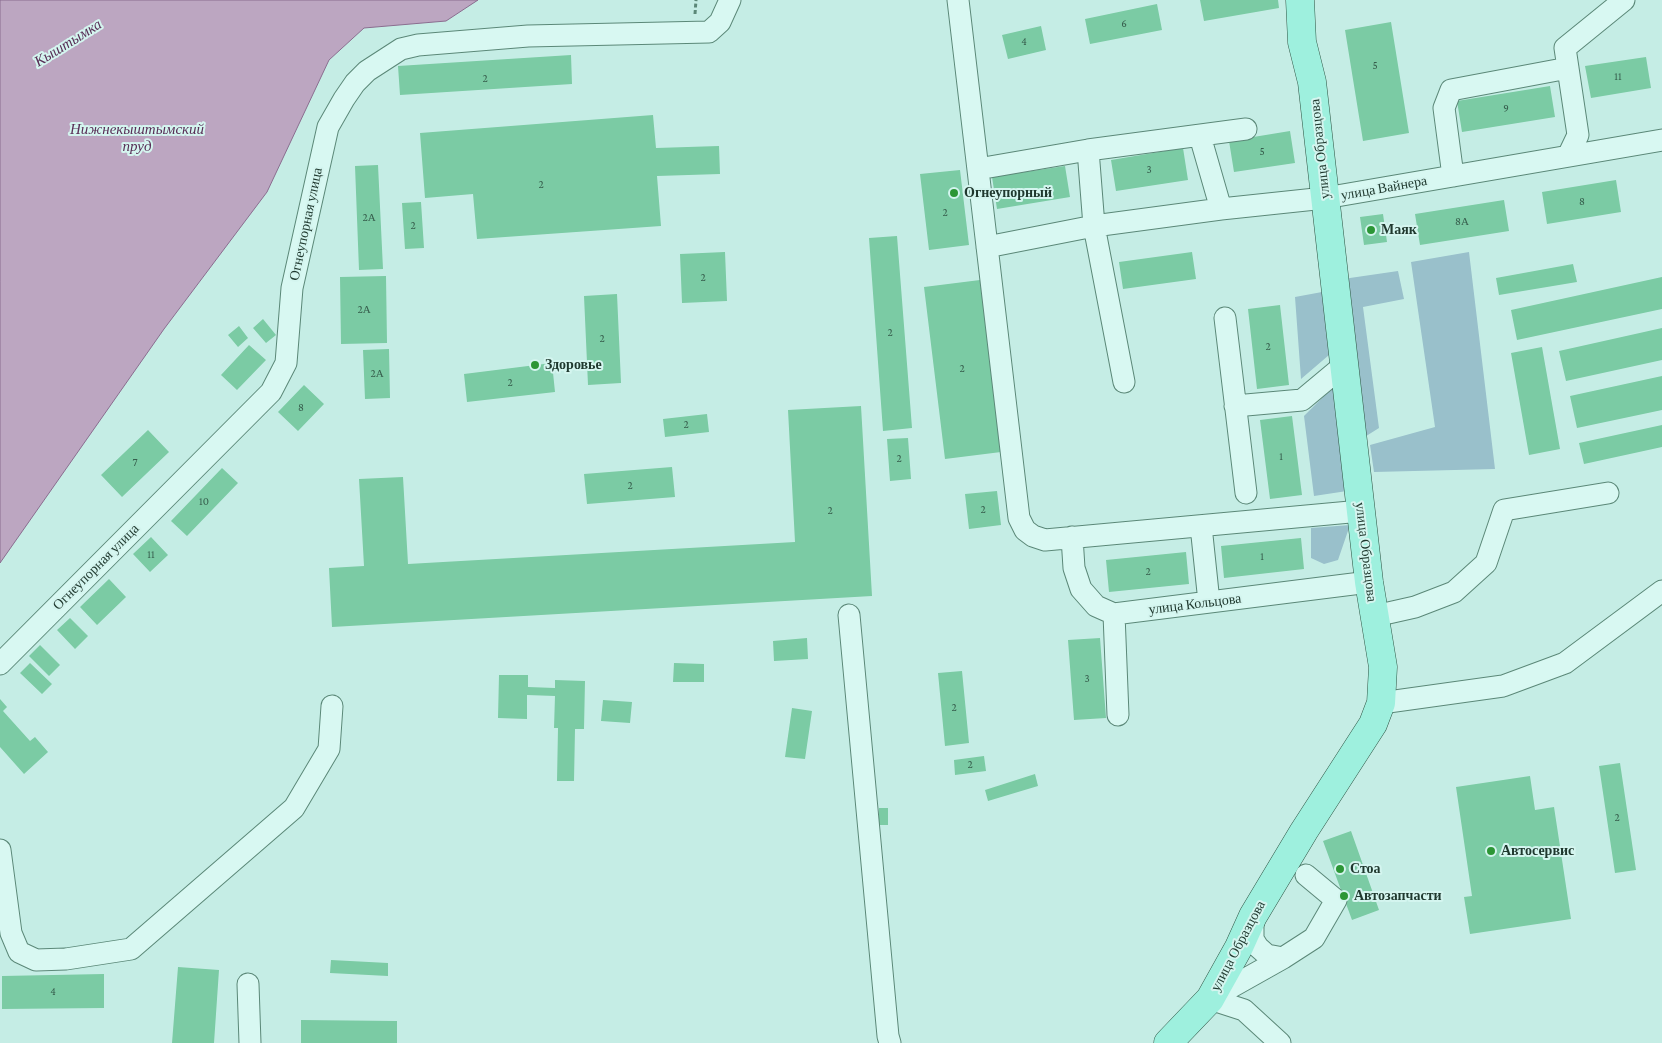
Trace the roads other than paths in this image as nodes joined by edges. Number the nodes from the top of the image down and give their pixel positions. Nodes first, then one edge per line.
1 (730, 0) edge
2 (958, 0) edge
3 (1300, 0) edge
4 (1624, 0) edge
5 (1568, 68) junction
6 (1246, 129) dead end
7 (1200, 136) junction
8 (1662, 140) edge
9 (1088, 150) junction
10 (1568, 156) junction
11 (978, 169) junction
12 (1453, 176) junction
13 (1325, 198) junction
14 (1221, 209) junction
15 (1094, 226) junction
16 (987, 247) junction
17 (1225, 318) dead end
18 (1344, 365) junction
19 (1124, 382) dead end
20 (1235, 406) junction
21 (1246, 493) dead end
22 (1608, 494) dead end
23 (1361, 511) junction
24 (1201, 526) junction
25 (1072, 537) junction
26 (1369, 582) junction
27 (1662, 591) edge
28 (1209, 602) junction
29 (1114, 614) junction
30 (849, 615) dead end
31 (1375, 616) junction
32 (0, 664) edge
33 (1381, 703) junction
34 (332, 706) dead end
35 (1118, 715) dead end
36 (0, 850) edge
37 (1306, 875) dead end
38 (1254, 916) junction
39 (1283, 958) junction
40 (248, 984) dead end
41 (1210, 999) junction
42 (250, 1043) edge
43 (890, 1043) edge
44 (1168, 1043) edge
45 (1280, 1043) edge

1 - 32 street, Огнеупорная улица
2 - 11 street
3 - 13 main road, улица Образцова
4 - 5 street
5 - 10 street
5 - 12 street
6 - 7 street
7 - 9 street
7 - 14 street
8 - 10 street, улица Вайнера
9 - 11 street
9 - 15 street
10 - 12 street, улица Вайнера
11 - 16 street
12 - 13 street, улица Вайнера
13 - 14 street, улица Вайнера
13 - 18 main road, улица Образцова
14 - 15 street, улица Вайнера
15 - 16 street, улица Вайнера
15 - 19 street
16 - 25 street
17 - 20 street
18 - 20 street
18 - 23 main road, улица Образцова
20 - 21 street
22 - 31 street
23 - 24 street
23 - 26 main road, улица Образцова
24 - 25 street
24 - 28 street
25 - 29 street
26 - 28 street, улица Кольцова
26 - 31 main road, улица Образцова
27 - 33 street
28 - 29 street, улица Кольцова
29 - 35 street
30 - 43 street
31 - 33 main road, улица Образцова
33 - 38 main road, улица Образцова
34 - 36 street
37 - 39 street
38 - 39 street
38 - 41 main road, улица Образцова
39 - 41 street
40 - 42 street
41 - 44 main road, улица Образцова
41 - 45 street

